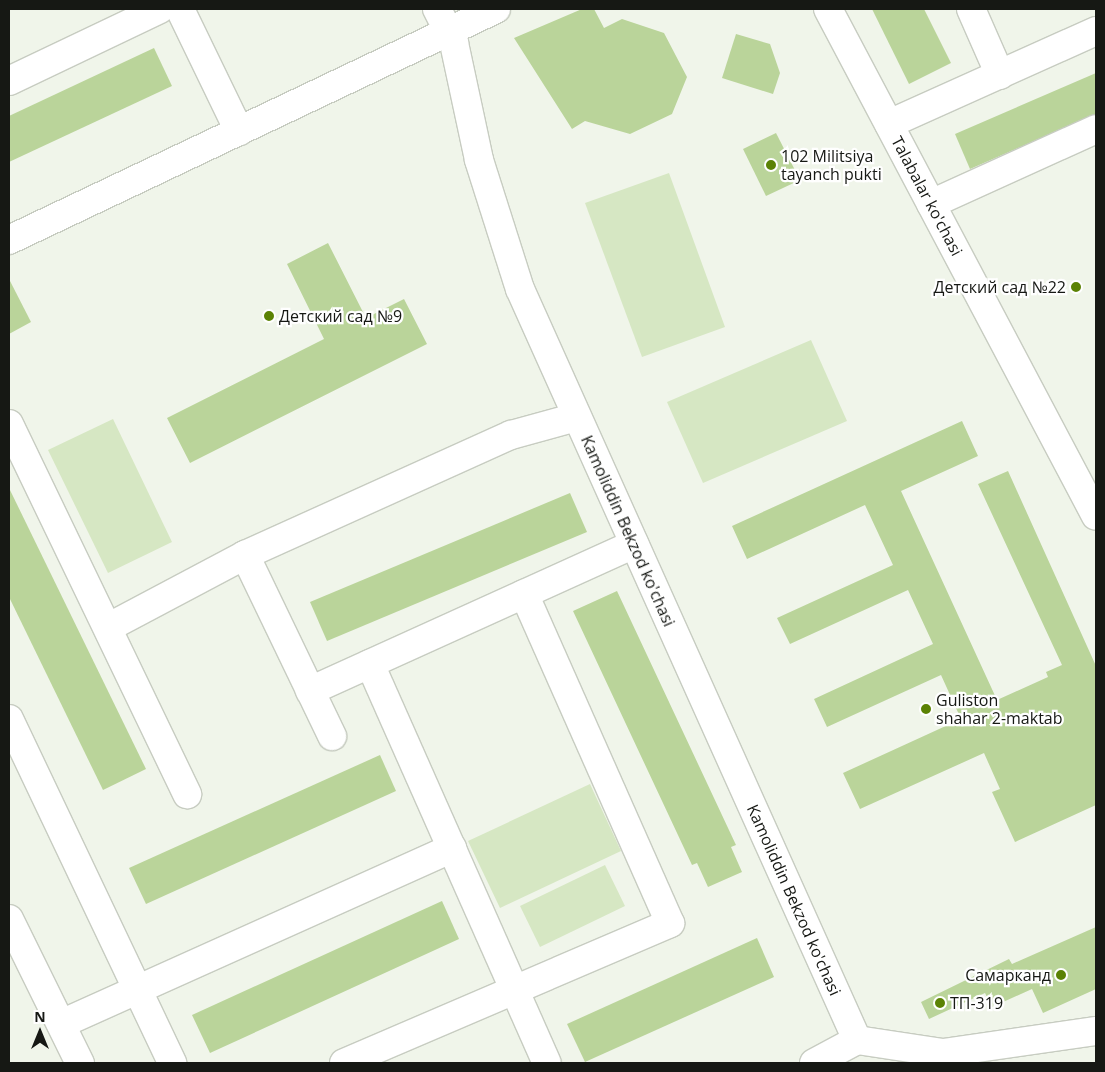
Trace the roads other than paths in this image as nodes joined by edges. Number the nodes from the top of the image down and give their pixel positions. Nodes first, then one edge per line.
1 (160, 9) edge
2 (180, 9) edge
3 (496, 9) edge
4 (828, 9) edge
5 (971, 9) edge
6 (442, 20) edge
7 (1096, 31) edge
8 (1000, 75) junction
9 (9, 81) edge
10 (889, 124) junction
11 (1096, 129) edge
12 (239, 130) junction
13 (931, 204) junction
14 (9, 240) edge
15 (577, 417) junction
16 (9, 424) edge
17 (1096, 516) edge
18 (634, 544) junction
19 (246, 554) junction
20 (524, 594) junction
21 (109, 627) junction
22 (370, 664) junction
23 (310, 691) junction
24 (9, 719) edge
25 (332, 736) dead end
26 (187, 794) dead end
27 (452, 848) junction
28 (9, 918) edge
29 (136, 988) junction
30 (515, 991) junction
31 (61, 1024) junction
32 (1096, 1031) edge
33 (857, 1040) junction
34 (934, 1057) edge
35 (80, 1063) edge
36 (172, 1063) edge
37 (344, 1063) edge
38 (547, 1063) edge
39 (814, 1063) edge

1 - 9 street
2 - 12 street
3 - 6 street
4 - 10 street, Talabalar ko'chasi
5 - 8 street
6 - 12 street
6 - 15 street, Kamoliddin Bekzod ko'chasi
7 - 8 street
8 - 10 street
10 - 13 street, Talabalar ko'chasi
11 - 13 street
12 - 14 street
13 - 17 street, Talabalar ko'chasi
15 - 18 street, Kamoliddin Bekzod ko'chasi
15 - 19 street
16 - 21 street
18 - 20 street
18 - 33 street, Kamoliddin Bekzod ko'chasi
19 - 21 street
19 - 23 street
20 - 22 street
20 - 30 street
21 - 26 street
22 - 23 street
22 - 27 street
23 - 25 street
24 - 29 street
27 - 29 street
27 - 30 street
28 - 31 street
29 - 31 street
29 - 36 street
30 - 37 street
30 - 38 street
31 - 35 street
32 - 34 street
33 - 34 street
33 - 39 street

